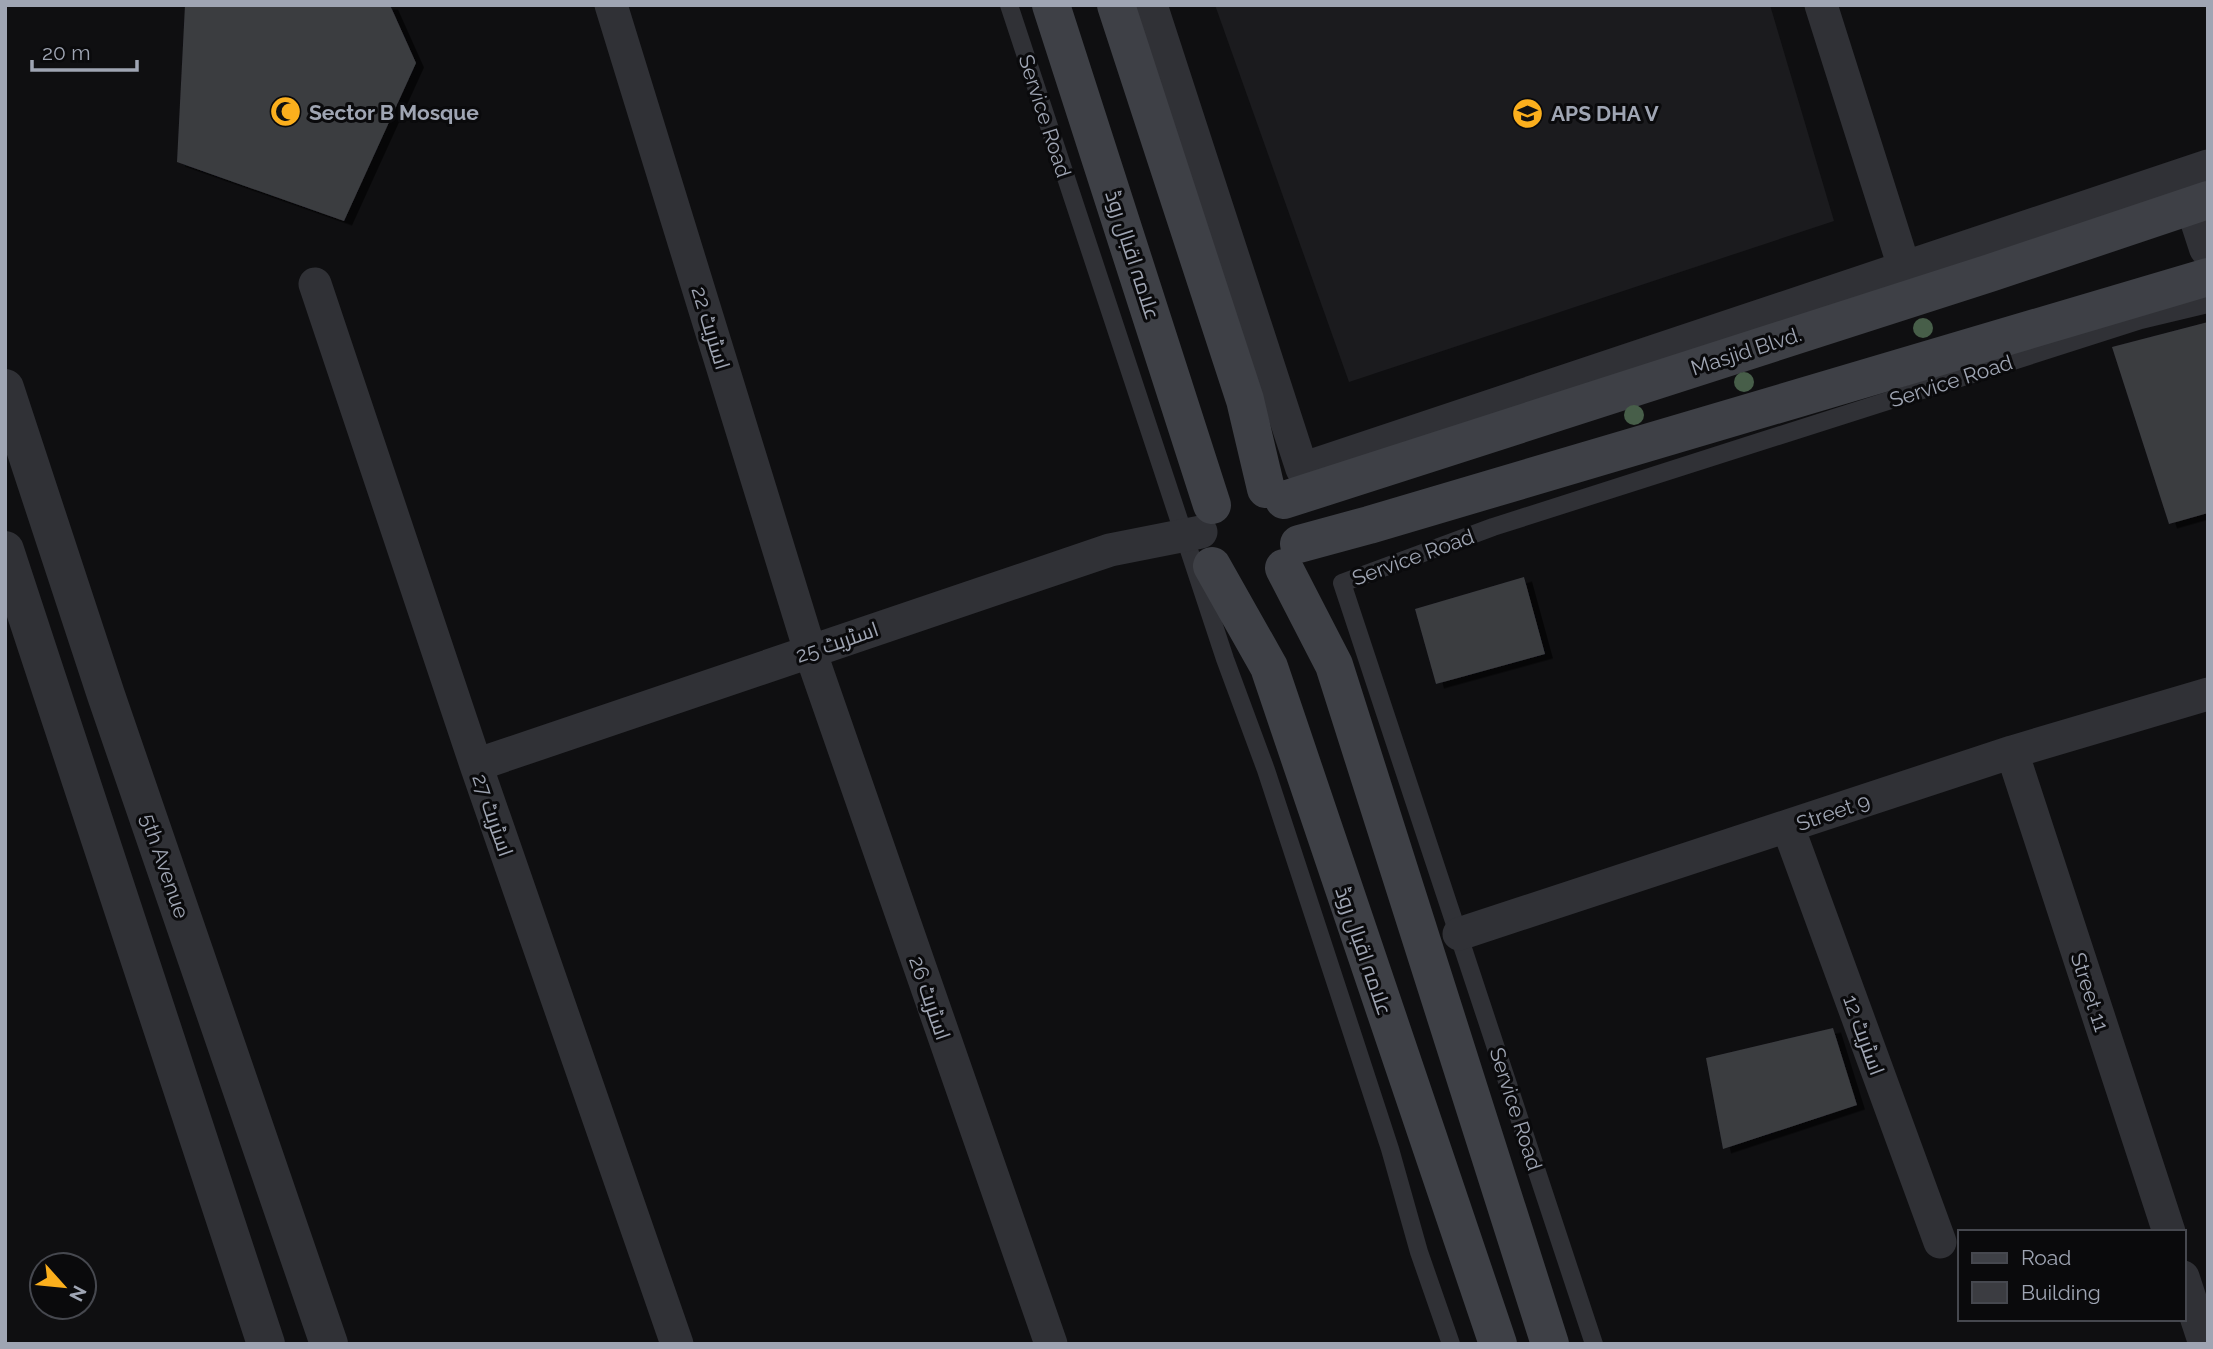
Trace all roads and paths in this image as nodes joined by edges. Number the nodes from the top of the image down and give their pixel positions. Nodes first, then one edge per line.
1 (611, 5) edge
2 (1009, 5) edge
3 (1051, 5) edge
4 (1116, 5) edge
5 (1151, 5) edge
6 (1821, 5) edge
7 (2208, 166) edge
8 (2201, 202) edge
9 (2208, 248) edge
10 (1904, 267) junction
11 (2208, 276) edge
12 (315, 284) dead end
13 (2208, 304) edge
14 (5, 388) edge
15 (1275, 495) junction
16 (1202, 535) junction
17 (5, 550) edge
18 (1291, 556) junction
19 (810, 651) junction
20 (2208, 694) edge
21 (2012, 752) junction
22 (476, 765) junction
23 (1788, 827) junction
24 (1459, 934) junction
25 (2168, 1230) edge
26 (1940, 1242) dead end
27 (2185, 1283) edge
28 (266, 1344) edge
29 (329, 1344) edge
30 (677, 1344) edge
31 (1051, 1344) edge
32 (1451, 1344) edge
33 (1498, 1344) edge
34 (1550, 1344) edge
35 (1594, 1344) edge
36 (2205, 1344) edge

1 - 19 street, اسٹریٹ 22
2 - 16 lane, Service Road
3 - 16 main road, علامہ اقبال روڈ
4 - 15 main road
5 - 10 street
6 - 10 street
7 - 10 street
8 - 9 street
8 - 15 main road, Masjid Blvd.
11 - 18 main road
12 - 22 street, اسٹریٹ 27
13 - 24 lane, Service Road
14 - 29 street, 5th Avenue
15 - 16 main road
15 - 18 main road
16 - 18 main road
16 - 19 street, اسٹریٹ 25
16 - 32 lane, Service Road
16 - 33 main road, علامہ اقبال روڈ
17 - 28 street
18 - 34 main road
19 - 22 street, اسٹریٹ 25
19 - 31 street, اسٹریٹ 26
20 - 21 street, Street 9
21 - 23 street, Street 9
21 - 25 street, Street 11
22 - 30 street, اسٹریٹ 27
23 - 24 street, Street 9
23 - 26 street, اسٹریٹ 12
24 - 35 lane, Service Road
27 - 36 street

